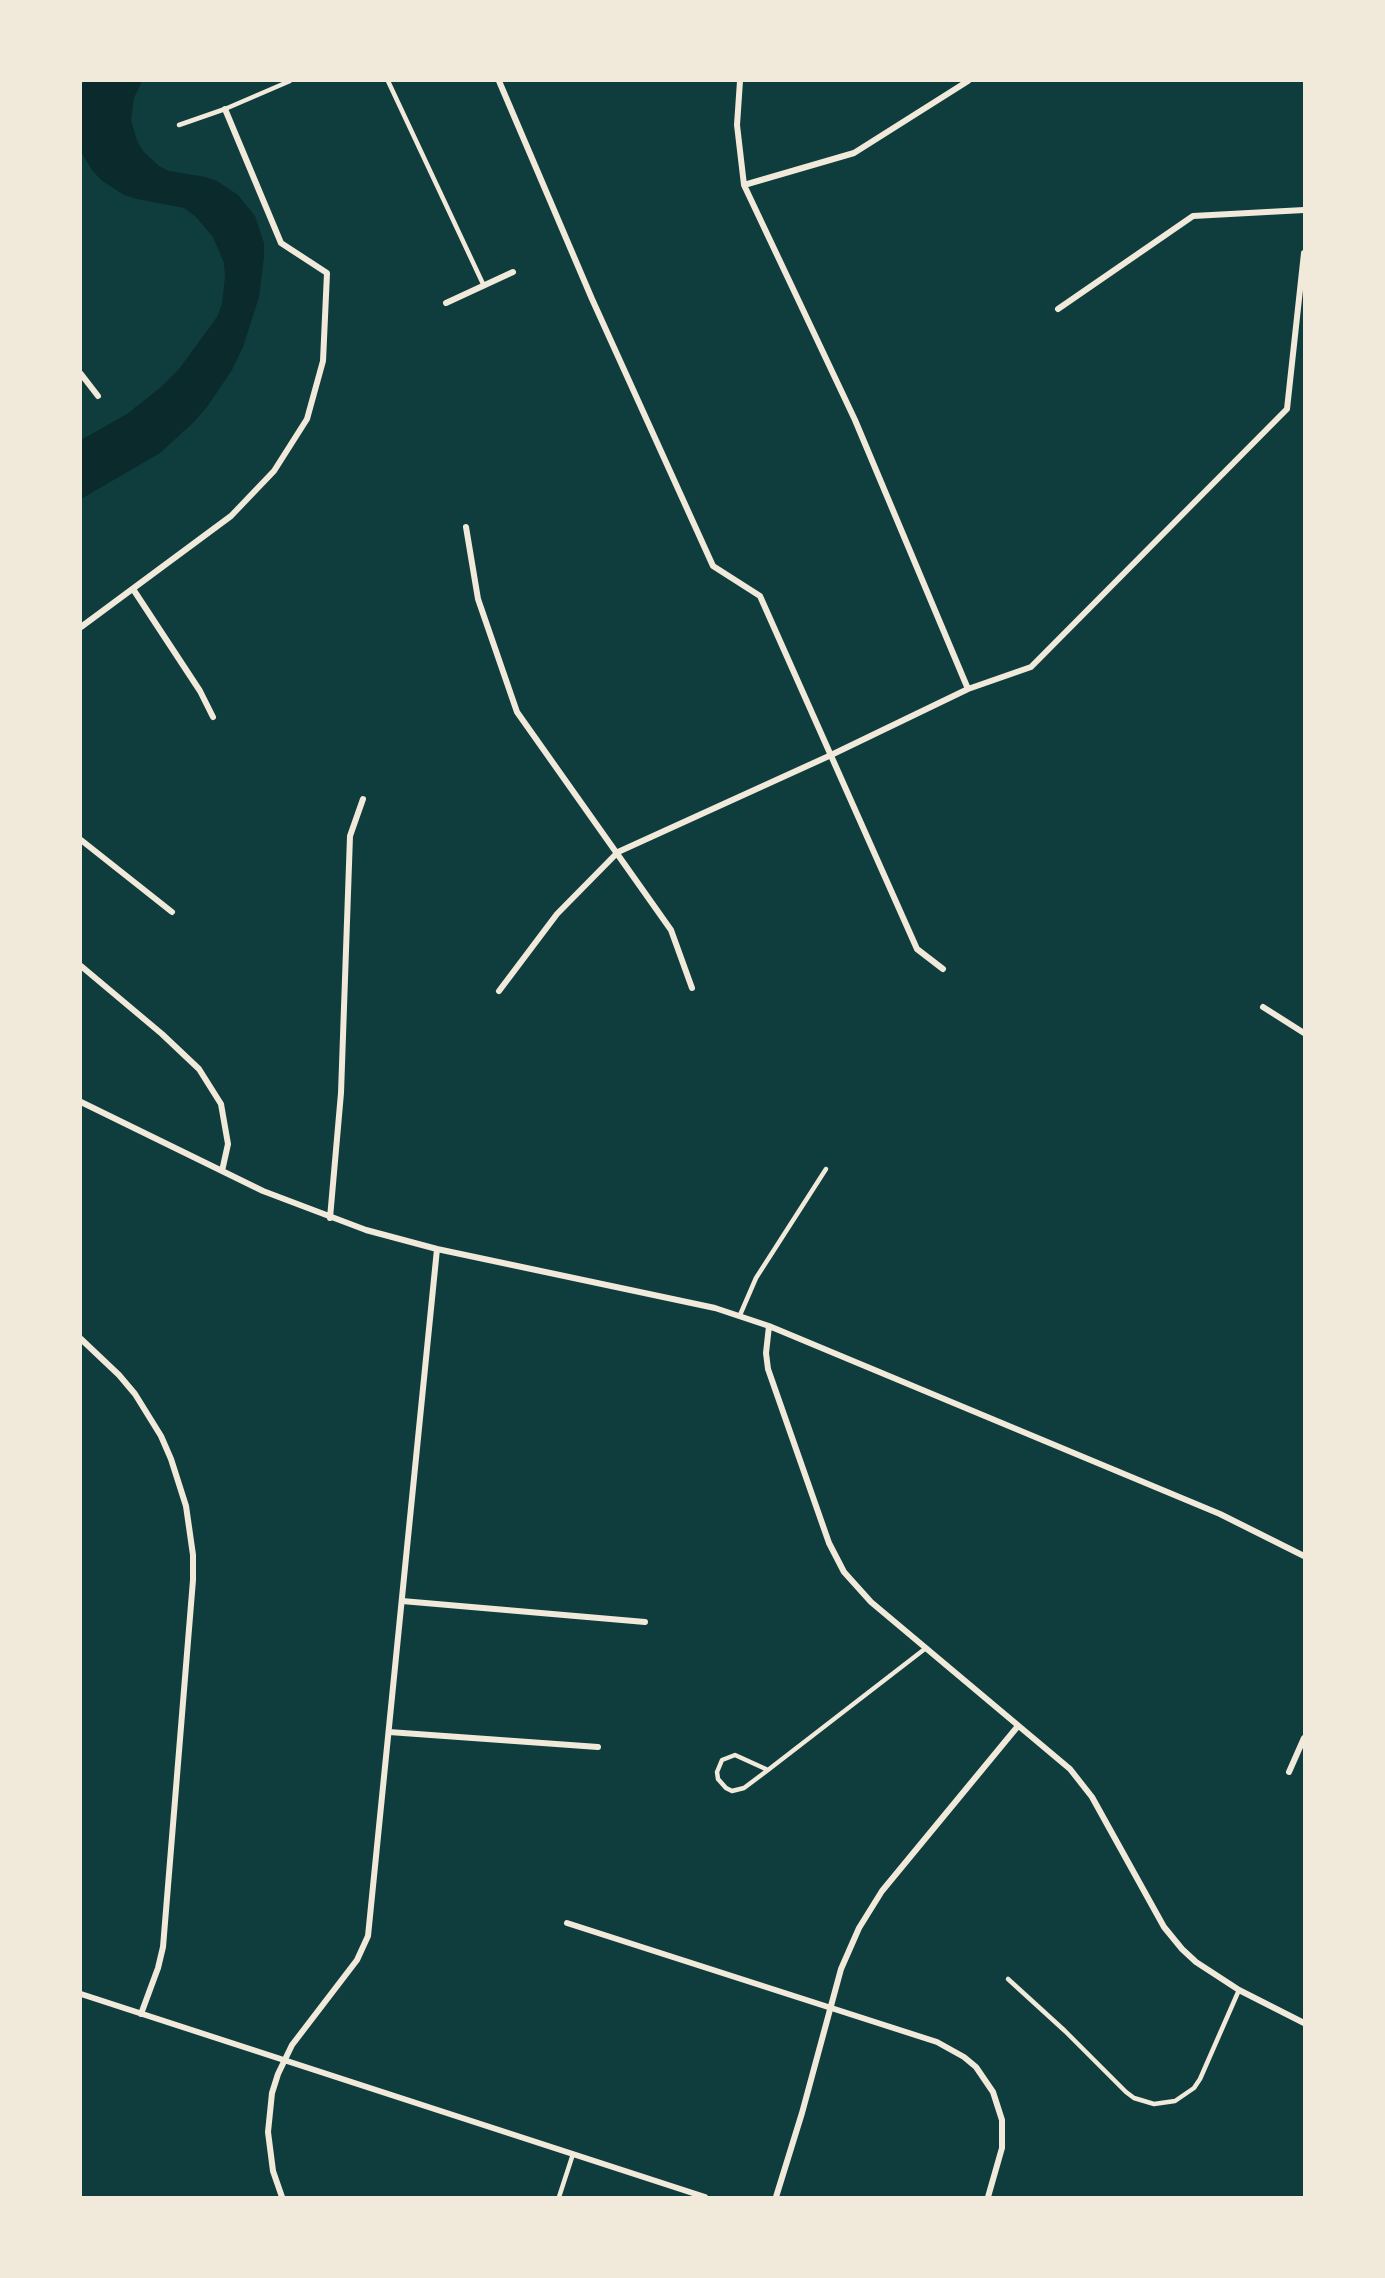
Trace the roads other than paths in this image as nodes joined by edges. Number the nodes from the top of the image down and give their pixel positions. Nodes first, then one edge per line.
1 (290, 81) edge
2 (388, 81) edge
3 (499, 81) edge
4 (740, 81) edge
5 (968, 81) edge
6 (225, 109) junction
7 (179, 125) dead end
8 (744, 185) junction
9 (1304, 210) edge
10 (1304, 253) edge
11 (513, 272) dead end
12 (484, 286) junction
13 (446, 303) dead end
14 (1058, 309) dead end
15 (81, 374) edge
16 (98, 396) dead end
17 (466, 527) dead end
18 (133, 589) junction
19 (81, 627) edge
20 (968, 689) junction
21 (213, 717) dead end
22 (830, 756) junction
23 (363, 799) dead end
24 (81, 840) edge
25 (618, 852) junction
26 (172, 912) dead end
27 (81, 966) edge
28 (943, 969) dead end
29 (692, 988) dead end
30 (499, 991) dead end
31 (1263, 1007) dead end
32 (1304, 1033) edge
33 (81, 1102) edge
34 (826, 1169) dead end
35 (222, 1171) junction
36 (330, 1218) junction
37 (437, 1250) junction
38 (740, 1315) junction
39 (769, 1326) junction
40 (81, 1340) edge
41 (1304, 1556) edge
42 (402, 1601) junction
43 (645, 1622) dead end
44 (926, 1648) junction
45 (1018, 1726) junction
46 (389, 1732) junction
47 (1304, 1738) edge
48 (598, 1747) dead end
49 (768, 1770) junction
50 (1289, 1772) dead end
51 (567, 1923) dead end
52 (1008, 1978) dead end
53 (1239, 1990) junction
54 (81, 1994) edge
55 (830, 2008) junction
56 (141, 2014) junction
57 (1304, 2023) edge
58 (284, 2060) junction
59 (573, 2154) junction
60 (282, 2197) edge
61 (558, 2197) edge
62 (705, 2197) edge
63 (776, 2197) edge
64 (988, 2197) edge

1 - 6 lane
2 - 12 lane
3 - 22 street
4 - 8 street
5 - 8 street
6 - 7 lane
6 - 18 street
8 - 20 street
9 - 14 street
10 - 20 street
11 - 12 street
12 - 13 street
15 - 16 street
17 - 25 street
18 - 19 street
18 - 21 street
20 - 22 street
22 - 25 street
22 - 28 street
23 - 36 street
24 - 26 street
25 - 29 street
25 - 30 street
27 - 35 street
31 - 32 street
33 - 35 street
34 - 38 lane
35 - 36 street
36 - 37 street
37 - 38 street
37 - 42 street
38 - 39 street
39 - 41 street
39 - 44 street
40 - 56 street
42 - 43 street
42 - 46 street
44 - 45 street
44 - 49 lane
45 - 53 street
45 - 55 street
46 - 48 street
46 - 58 street
47 - 50 street
49 - 49 lane
51 - 55 street
52 - 53 lane
53 - 57 street
54 - 56 street
55 - 63 street
55 - 64 street
56 - 58 street
58 - 59 street
58 - 60 street
59 - 61 lane
59 - 62 street

